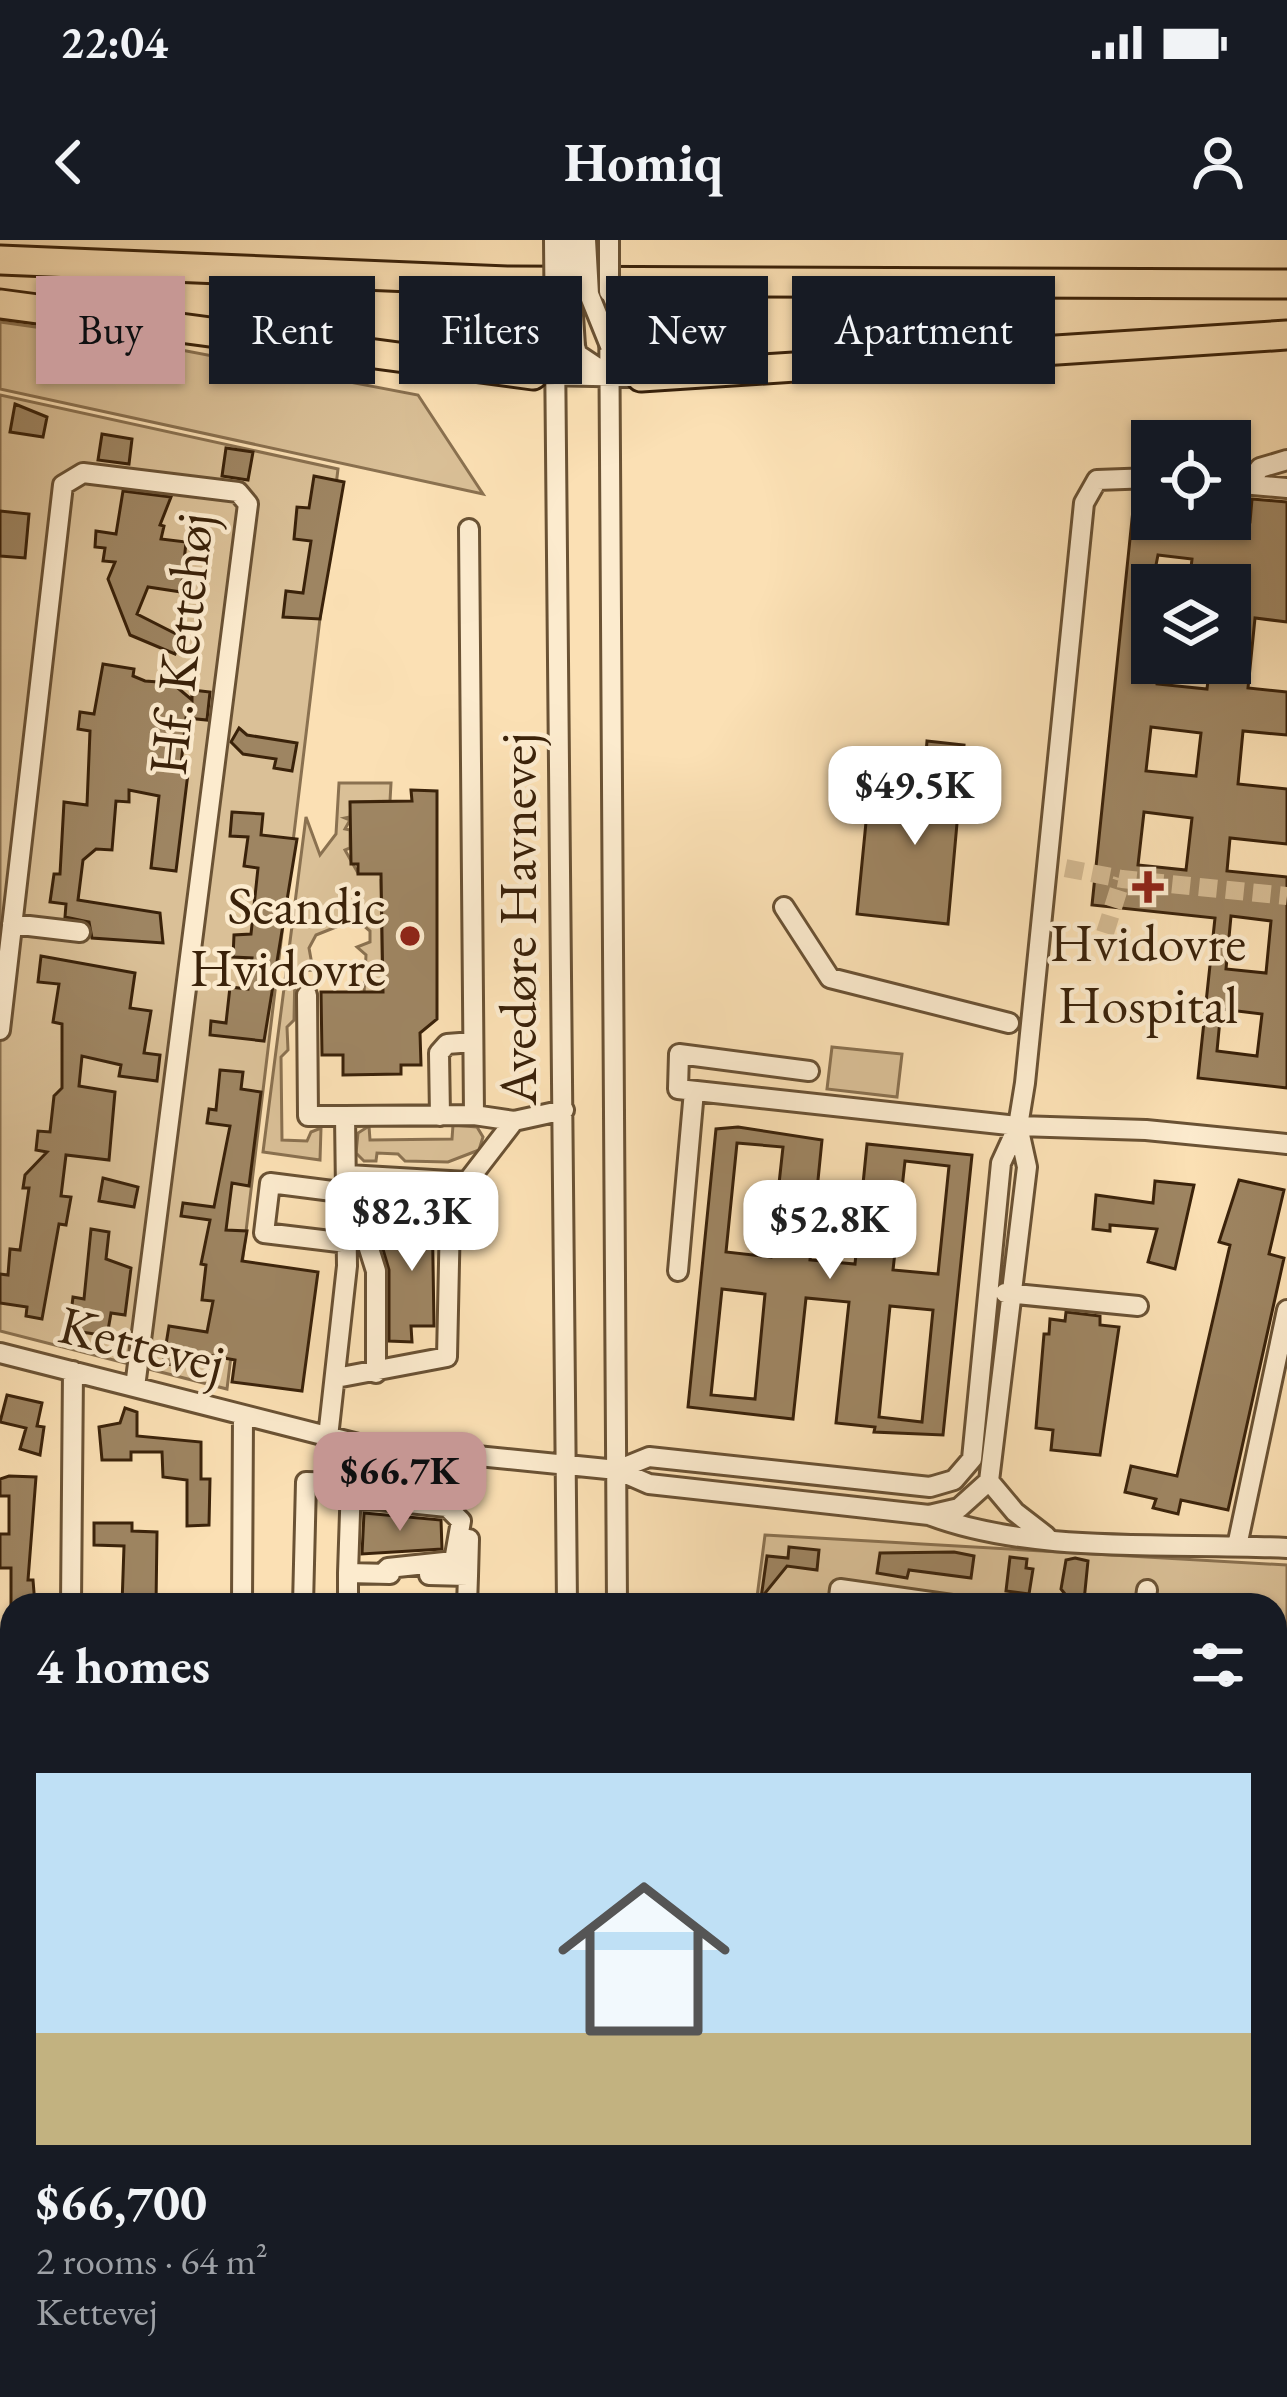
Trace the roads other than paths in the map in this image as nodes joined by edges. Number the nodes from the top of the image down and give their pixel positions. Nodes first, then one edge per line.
1 (554, 240) edge
2 (568, 240) edge
3 (586, 240) edge
4 (609, 240) edge
5 (0, 260) edge
6 (415, 276) edge
7 (558, 276) edge
8 (571, 276) edge
9 (609, 276) edge
10 (582, 282) edge
11 (1287, 284) edge
12 (0, 304) edge
13 (1287, 335) edge
14 (606, 336) edge
15 (399, 356) edge
16 (768, 368) edge
17 (544, 384) edge
18 (610, 384) edge
19 (1287, 460) edge
20 (1251, 475) edge
21 (1131, 479) edge
22 (1251, 485) edge
23 (1287, 488) edge
24 (469, 530) dead end
25 (784, 907) dead end
26 (12, 924) junction
27 (80, 932) dead end
28 (307, 995) dead end
29 (1009, 1023) dead end
30 (0, 1030) edge
31 (473, 1042) junction
32 (809, 1071) dead end
33 (686, 1090) junction
34 (564, 1110) junction
35 (345, 1115) junction
36 (474, 1115) junction
37 (440, 1116) junction
38 (514, 1121) junction
39 (1018, 1126) junction
40 (1287, 1144) edge
41 (467, 1182) junction
42 (348, 1184) junction
43 (457, 1204) junction
44 (433, 1205) tunnel mouth
45 (397, 1206) tunnel mouth
46 (360, 1223) junction
47 (397, 1228) tunnel mouth
48 (347, 1243) junction
49 (678, 1271) dead end
50 (988, 1291) junction
51 (1013, 1294) junction
52 (1138, 1306) dead end
53 (1287, 1310) edge
54 (0, 1354) edge
55 (73, 1371) junction
56 (376, 1373) junction
57 (336, 1378) junction
58 (135, 1387) junction
59 (243, 1416) junction
60 (328, 1437) junction
61 (358, 1444) junction
62 (565, 1465) junction
63 (617, 1470) junction
64 (989, 1481) junction
65 (350, 1491) junction
66 (380, 1500) junction
67 (929, 1515) junction
68 (1048, 1538) junction
69 (1237, 1546) junction
70 (1287, 1548) edge
71 (348, 1573) junction
72 (382, 1574) junction
73 (468, 1576) junction
74 (71, 1593) edge
75 (242, 1593) edge
76 (303, 1593) edge
77 (347, 1593) edge
78 (467, 1593) edge
79 (567, 1593) edge
80 (616, 1593) edge
81 (840, 1593) edge
82 (868, 1593) edge

1 - 7 street, Avedøre Havnevej, bridge
2 - 8 street, bridge
3 - 14 street, bridge
4 - 9 street, Avedøre Havnevej, bridge
5 - 6 highway
10 - 11 highway
12 - 15 highway
13 - 16 highway
17 - 34 street, Avedøre Havnevej
18 - 63 street, Avedøre Havnevej
19 - 20 street
21 - 39 street
22 - 23 street
24 - 31 street
25 - 29 street
26 - 27 street
26 - 30 street, Hf. Kettehøj
26 - 58 street, Hf. Kettehøj
28 - 35 street
31 - 36 street
31 - 37 street
32 - 33 street
33 - 39 street
33 - 49 street
34 - 38 street
34 - 62 street, Avedøre Havnevej
35 - 37 street
35 - 42 street
36 - 37 street
36 - 38 street
38 - 41 street
39 - 40 street
39 - 50 street
39 - 51 street
41 - 42 street
41 - 43 street
42 - 46 street
42 - 48 street
43 - 44 street
43 - 56 street
45 - 46 street
46 - 47 street
46 - 48 street
46 - 56 street
48 - 57 street
50 - 51 street
50 - 63 street
51 - 52 street
51 - 64 street
53 - 69 street
54 - 55 street, Kettevej
55 - 58 street, Kettevej
55 - 74 street
56 - 57 street
57 - 60 street
58 - 59 street, Kettevej
59 - 60 street, Kettevej
59 - 75 street
60 - 61 street, Kettevej
61 - 62 street, Kettevej
61 - 65 street
62 - 63 street, Kettevej
62 - 79 street, Avedøre Havnevej
63 - 67 street
63 - 80 street, Avedøre Havnevej
64 - 67 street
64 - 68 street
65 - 66 street
65 - 71 street
65 - 76 street
66 - 72 street
66 - 73 street
67 - 68 street
68 - 69 street
69 - 70 street
71 - 72 street
71 - 77 street
72 - 73 street
73 - 78 street
81 - 82 street

